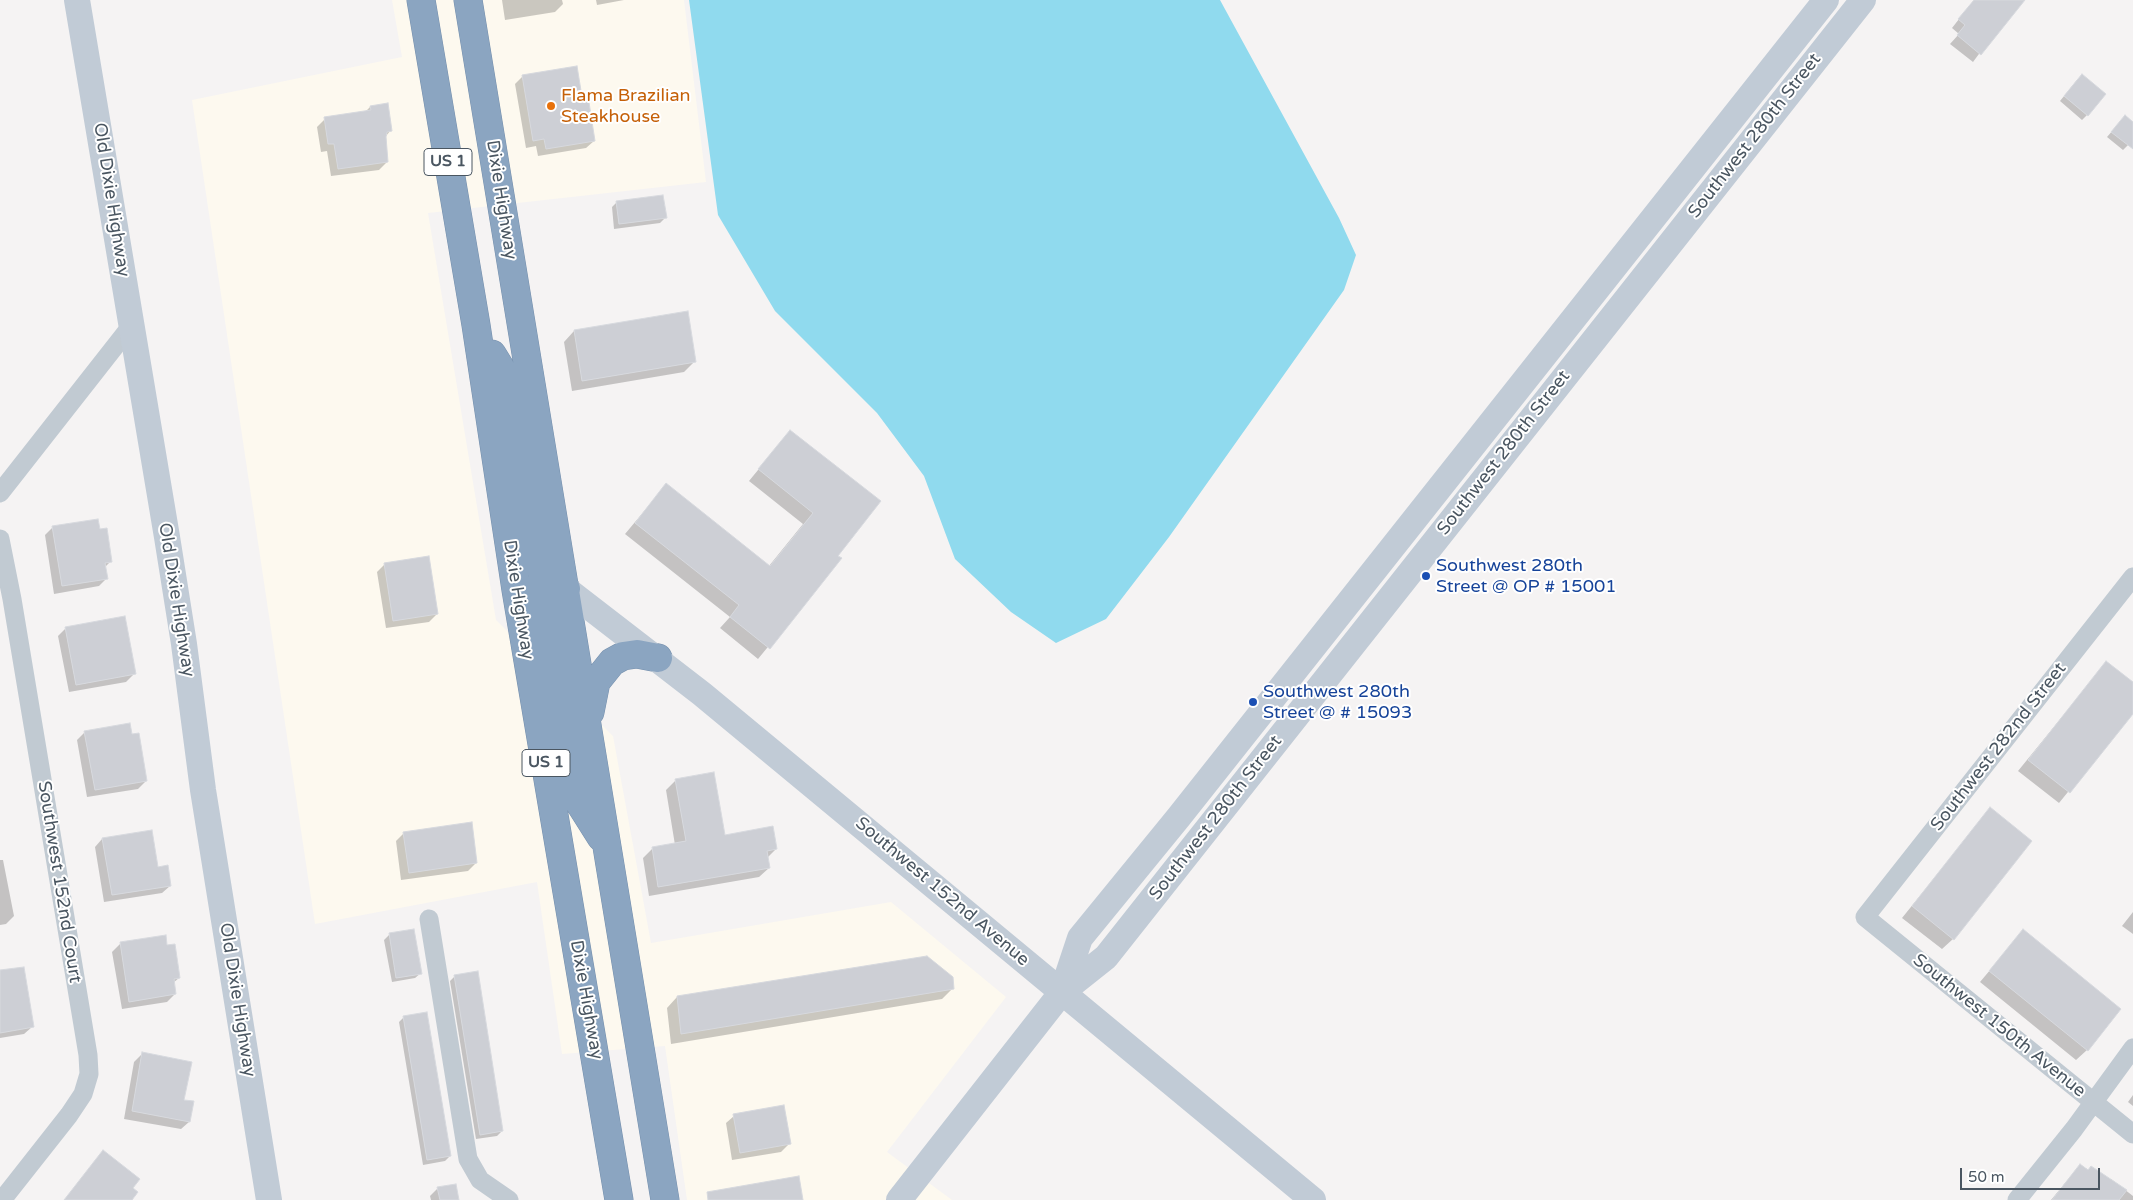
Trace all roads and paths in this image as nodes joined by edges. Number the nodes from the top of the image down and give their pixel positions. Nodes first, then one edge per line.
1 (78, 0) edge
2 (421, 0) edge
3 (468, 0) edge
4 (1826, 0) edge
5 (1863, 0) edge
6 (1740, 109) junction
7 (1764, 125) junction
8 (1589, 300) junction
9 (1613, 316) junction
10 (476, 325) junction
11 (131, 326) junction
12 (0, 493) edge
13 (0, 539) edge
14 (1397, 540) junction
15 (1421, 558) junction
16 (2133, 577) edge
17 (566, 589) junction
18 (516, 590) junction
19 (658, 658) junction
20 (1281, 686) junction
21 (1305, 706) junction
22 (588, 720) junction
23 (1178, 818) junction
24 (1202, 836) junction
25 (609, 849) junction
26 (1865, 917) joint
27 (429, 919) dead end
28 (1062, 992) junction
29 (2133, 1048) edge
30 (2093, 1102) junction
31 (2133, 1134) edge
32 (2, 1200) edge
33 (269, 1200) edge
34 (509, 1200) edge
35 (620, 1200) edge
36 (665, 1200) edge
37 (899, 1200) edge
38 (1313, 1200) edge
39 (2016, 1200) edge

1 - 11 street, Old Dixie Highway
2 - 10 highway, Dixie Highway / US 1
3 - 17 highway, Dixie Highway / US 1
4 - 6 street, Southwest 280th Street
5 - 7 street, Southwest 280th Street
6 - 7 street
6 - 8 street, Southwest 280th Street
7 - 9 street, Southwest 280th Street
8 - 9 street
8 - 14 street, Southwest 280th Street
9 - 15 street, Southwest 280th Street
10 - 17 highway
10 - 18 highway, Dixie Highway / US 1
11 - 12 street
11 - 33 street, Old Dixie Highway
13 - 32 street, Southwest 152nd Court
14 - 15 street
14 - 20 street, Southwest 280th Street
15 - 21 street, Southwest 280th Street
16 - 26 street, Southwest 282nd Street
17 - 19 street, Southwest 152nd Avenue
17 - 22 highway, Dixie Highway / US 1
18 - 25 highway
18 - 35 highway, Dixie Highway / US 1
19 - 22 highway
19 - 28 street, Southwest 152nd Avenue
20 - 21 street
20 - 23 street, Southwest 280th Street
21 - 24 street, Southwest 280th Street
22 - 25 highway, Dixie Highway / US 1
23 - 24 street
23 - 28 street, Southwest 280th Street
24 - 28 street, Southwest 280th Street
25 - 36 highway, Dixie Highway / US 1
26 - 30 street, Southwest 150th Avenue
27 - 34 street
28 - 37 street, Southwest 280th Street
28 - 38 street, Southwest 152nd Avenue
29 - 30 street
30 - 31 street, Southwest 150th Avenue
30 - 39 street

